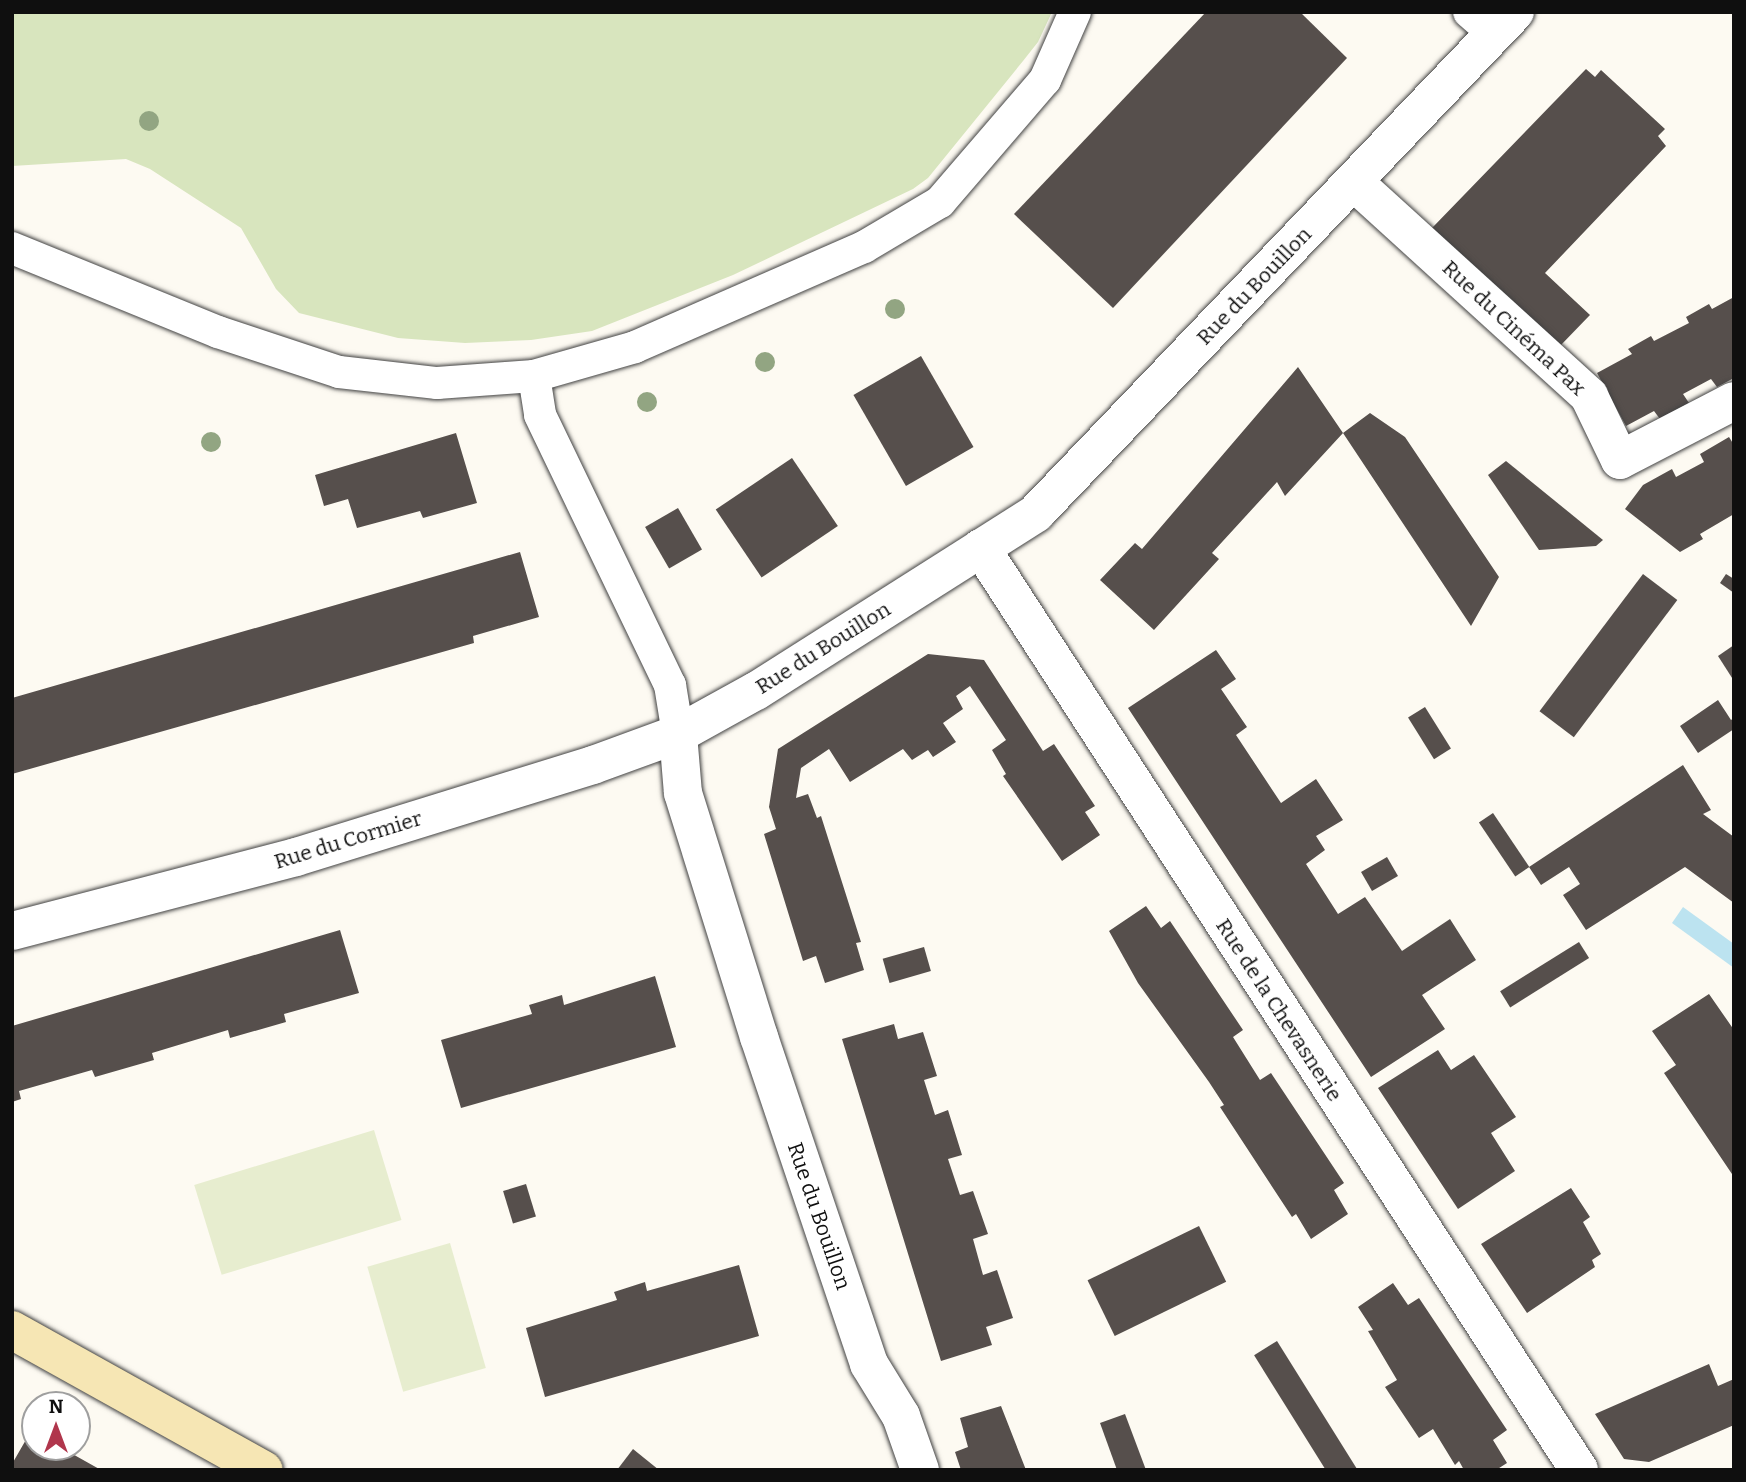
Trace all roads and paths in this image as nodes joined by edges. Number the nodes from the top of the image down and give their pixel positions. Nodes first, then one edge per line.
1 (1074, 12) edge
2 (1493, 19) edge
3 (1354, 182) junction
4 (12, 248) edge
5 (534, 376) junction
6 (1734, 401) edge
7 (981, 548) junction
8 (678, 734) junction
9 (12, 931) edge
10 (12, 1330) edge
11 (264, 1470) edge
12 (920, 1470) edge
13 (1579, 1470) edge

1 - 5 lane
2 - 3 street, Rue du Bouillon
3 - 6 street, Rue du Cinéma Pax
3 - 7 street, Rue du Bouillon
4 - 5 lane
5 - 8 lane
7 - 8 street, Rue du Bouillon
7 - 13 street, Rue de la Chevasnerie
8 - 9 street, Rue du Cormier
8 - 12 street, Rue du Bouillon
10 - 11 street

